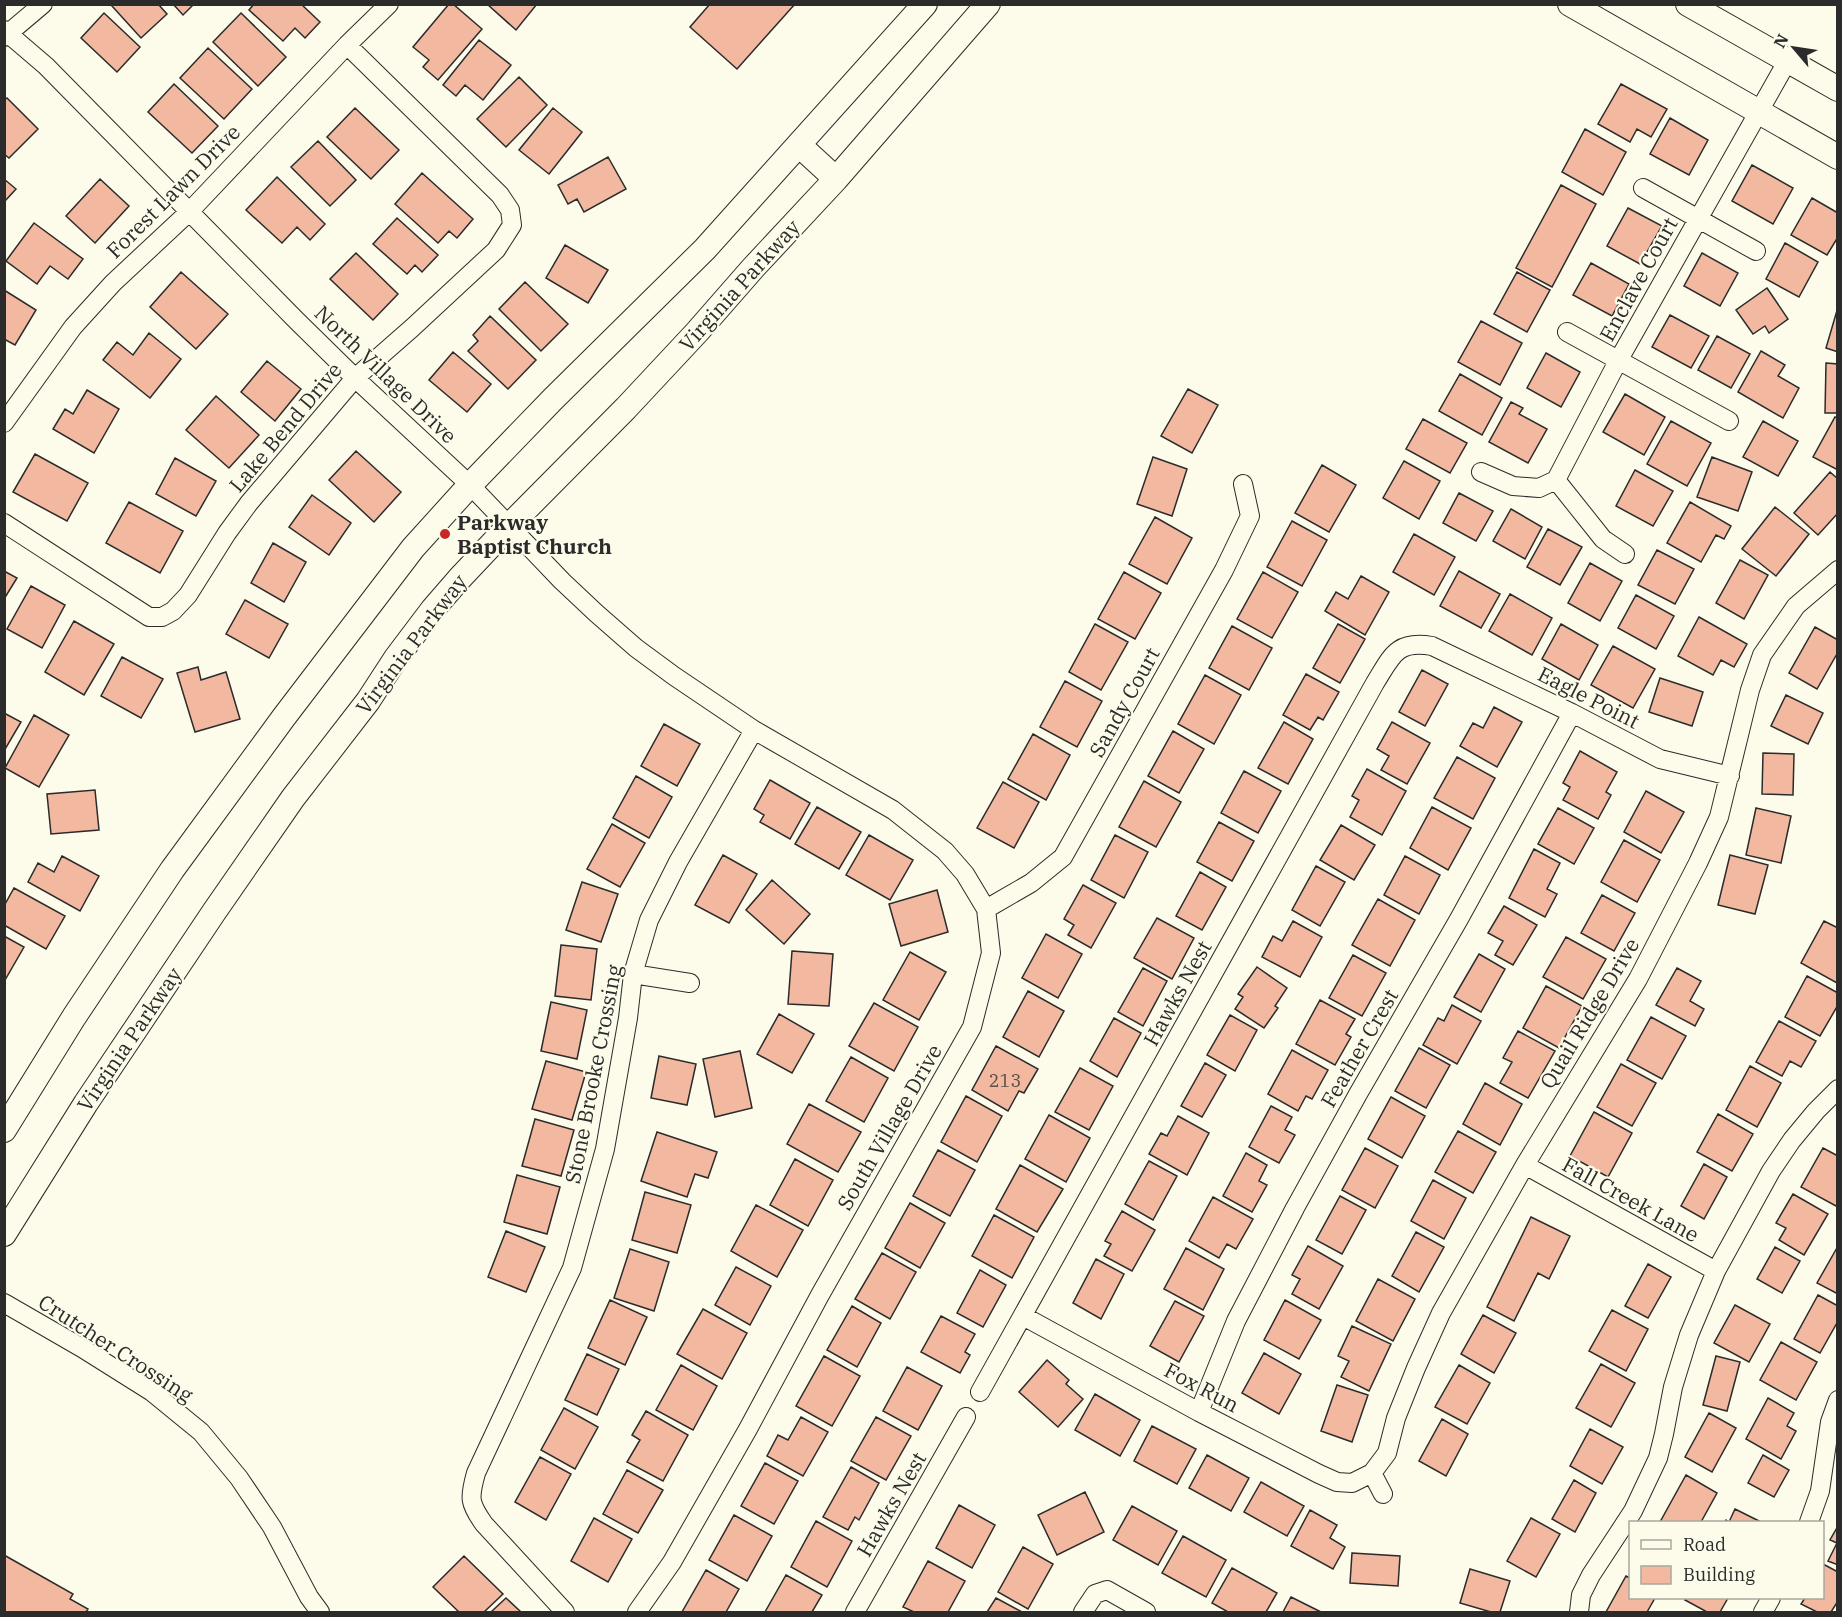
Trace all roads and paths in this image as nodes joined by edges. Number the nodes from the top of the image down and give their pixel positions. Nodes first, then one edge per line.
1 (43, 4) edge
2 (389, 4) edge
3 (925, 4) edge
4 (988, 4) edge
5 (1570, 4) edge
6 (1688, 4) edge
7 (6, 33) edge
8 (347, 45) junction
9 (1788, 60) junction
10 (1838, 88) edge
11 (1758, 113) junction
12 (799, 145) junction
13 (1838, 157) edge
14 (836, 179) junction
15 (1643, 188) dead end
16 (189, 212) junction
17 (1698, 220) junction
18 (1756, 251) dead end
19 (1567, 332) dead end
20 (1618, 361) junction
21 (355, 378) junction
22 (1729, 421) dead end
23 (4, 423) edge
24 (1481, 472) dead end
25 (1556, 480) junction
26 (1243, 484) dead end
27 (470, 485) junction
28 (4, 523) edge
29 (509, 526) junction
30 (1625, 554) dead end
31 (1838, 570) edge
32 (1432, 646) joint
33 (1572, 713) junction
34 (754, 729) junction
35 (1730, 776) junction
36 (986, 909) junction
37 (633, 974) junction
38 (690, 983) dead end
39 (1838, 1089) edge
40 (4, 1130) edge
41 (1525, 1165) junction
42 (4, 1234) edge
43 (1716, 1271) junction
44 (4, 1303) edge
45 (1023, 1316) junction
46 (980, 1392) dead end
47 (1838, 1400) edge
48 (1199, 1412) junction
49 (966, 1417) dead end
50 (1368, 1476) junction
51 (1383, 1494) dead end
52 (1809, 1521) edge
53 (1770, 1599) edge
54 (320, 1612) edge
55 (565, 1612) edge
56 (638, 1612) edge
57 (855, 1612) edge
58 (1083, 1612) edge
59 (1146, 1612) edge
60 (1579, 1612) edge
61 (1762, 1612) edge

1 - 7 street
2 - 8 street, Forest Lawn Drive
3 - 12 main road
4 - 14 main road, Virginia Parkway
5 - 11 main road
6 - 9 main road
7 - 16 street, North Village Drive
8 - 16 street, Forest Lawn Drive
8 - 21 street, Lake Bend Drive
9 - 10 main road
9 - 11 street, Enclave Court
11 - 13 main road
11 - 17 street, Enclave Court
12 - 14 main road
12 - 27 main road
14 - 29 main road, Virginia Parkway
15 - 17 street, Enclave Court
16 - 21 street, North Village Drive
16 - 23 street, Forest Lawn Drive
17 - 18 street, Enclave Court
17 - 20 street, Enclave Court
19 - 20 street, Enclave Court
20 - 22 street, Enclave Court
20 - 25 street, Enclave Court
21 - 27 street, North Village Drive
21 - 28 street, Lake Bend Drive
24 - 25 street
25 - 30 street
26 - 36 street, Sandy Court
27 - 29 street, North Village Drive
27 - 40 main road
29 - 34 street, North Village Drive
29 - 42 main road, Virginia Parkway
31 - 35 street, Quail Ridge Drive
32 - 33 street, Eagle Point
32 - 45 street, Hawks Nest
33 - 35 street, Eagle Point
33 - 48 street, Feather Crest
34 - 36 street, South Village Drive
34 - 37 street, Stone Brooke Crossing
35 - 41 street, Quail Ridge Drive
36 - 56 street, South Village Drive
37 - 38 street
37 - 55 street, Stone Brooke Crossing
39 - 43 street
41 - 43 street, Fall Creek Lane
41 - 50 street, Quail Ridge Drive
43 - 60 street
44 - 54 street, Crutcher Crossing
45 - 46 street, Hawks Nest
45 - 48 street, Fox Run
47 - 52 street
48 - 50 street, Fox Run
49 - 57 street, Hawks Nest
50 - 51 street
53 - 61 street
58 - 59 street

